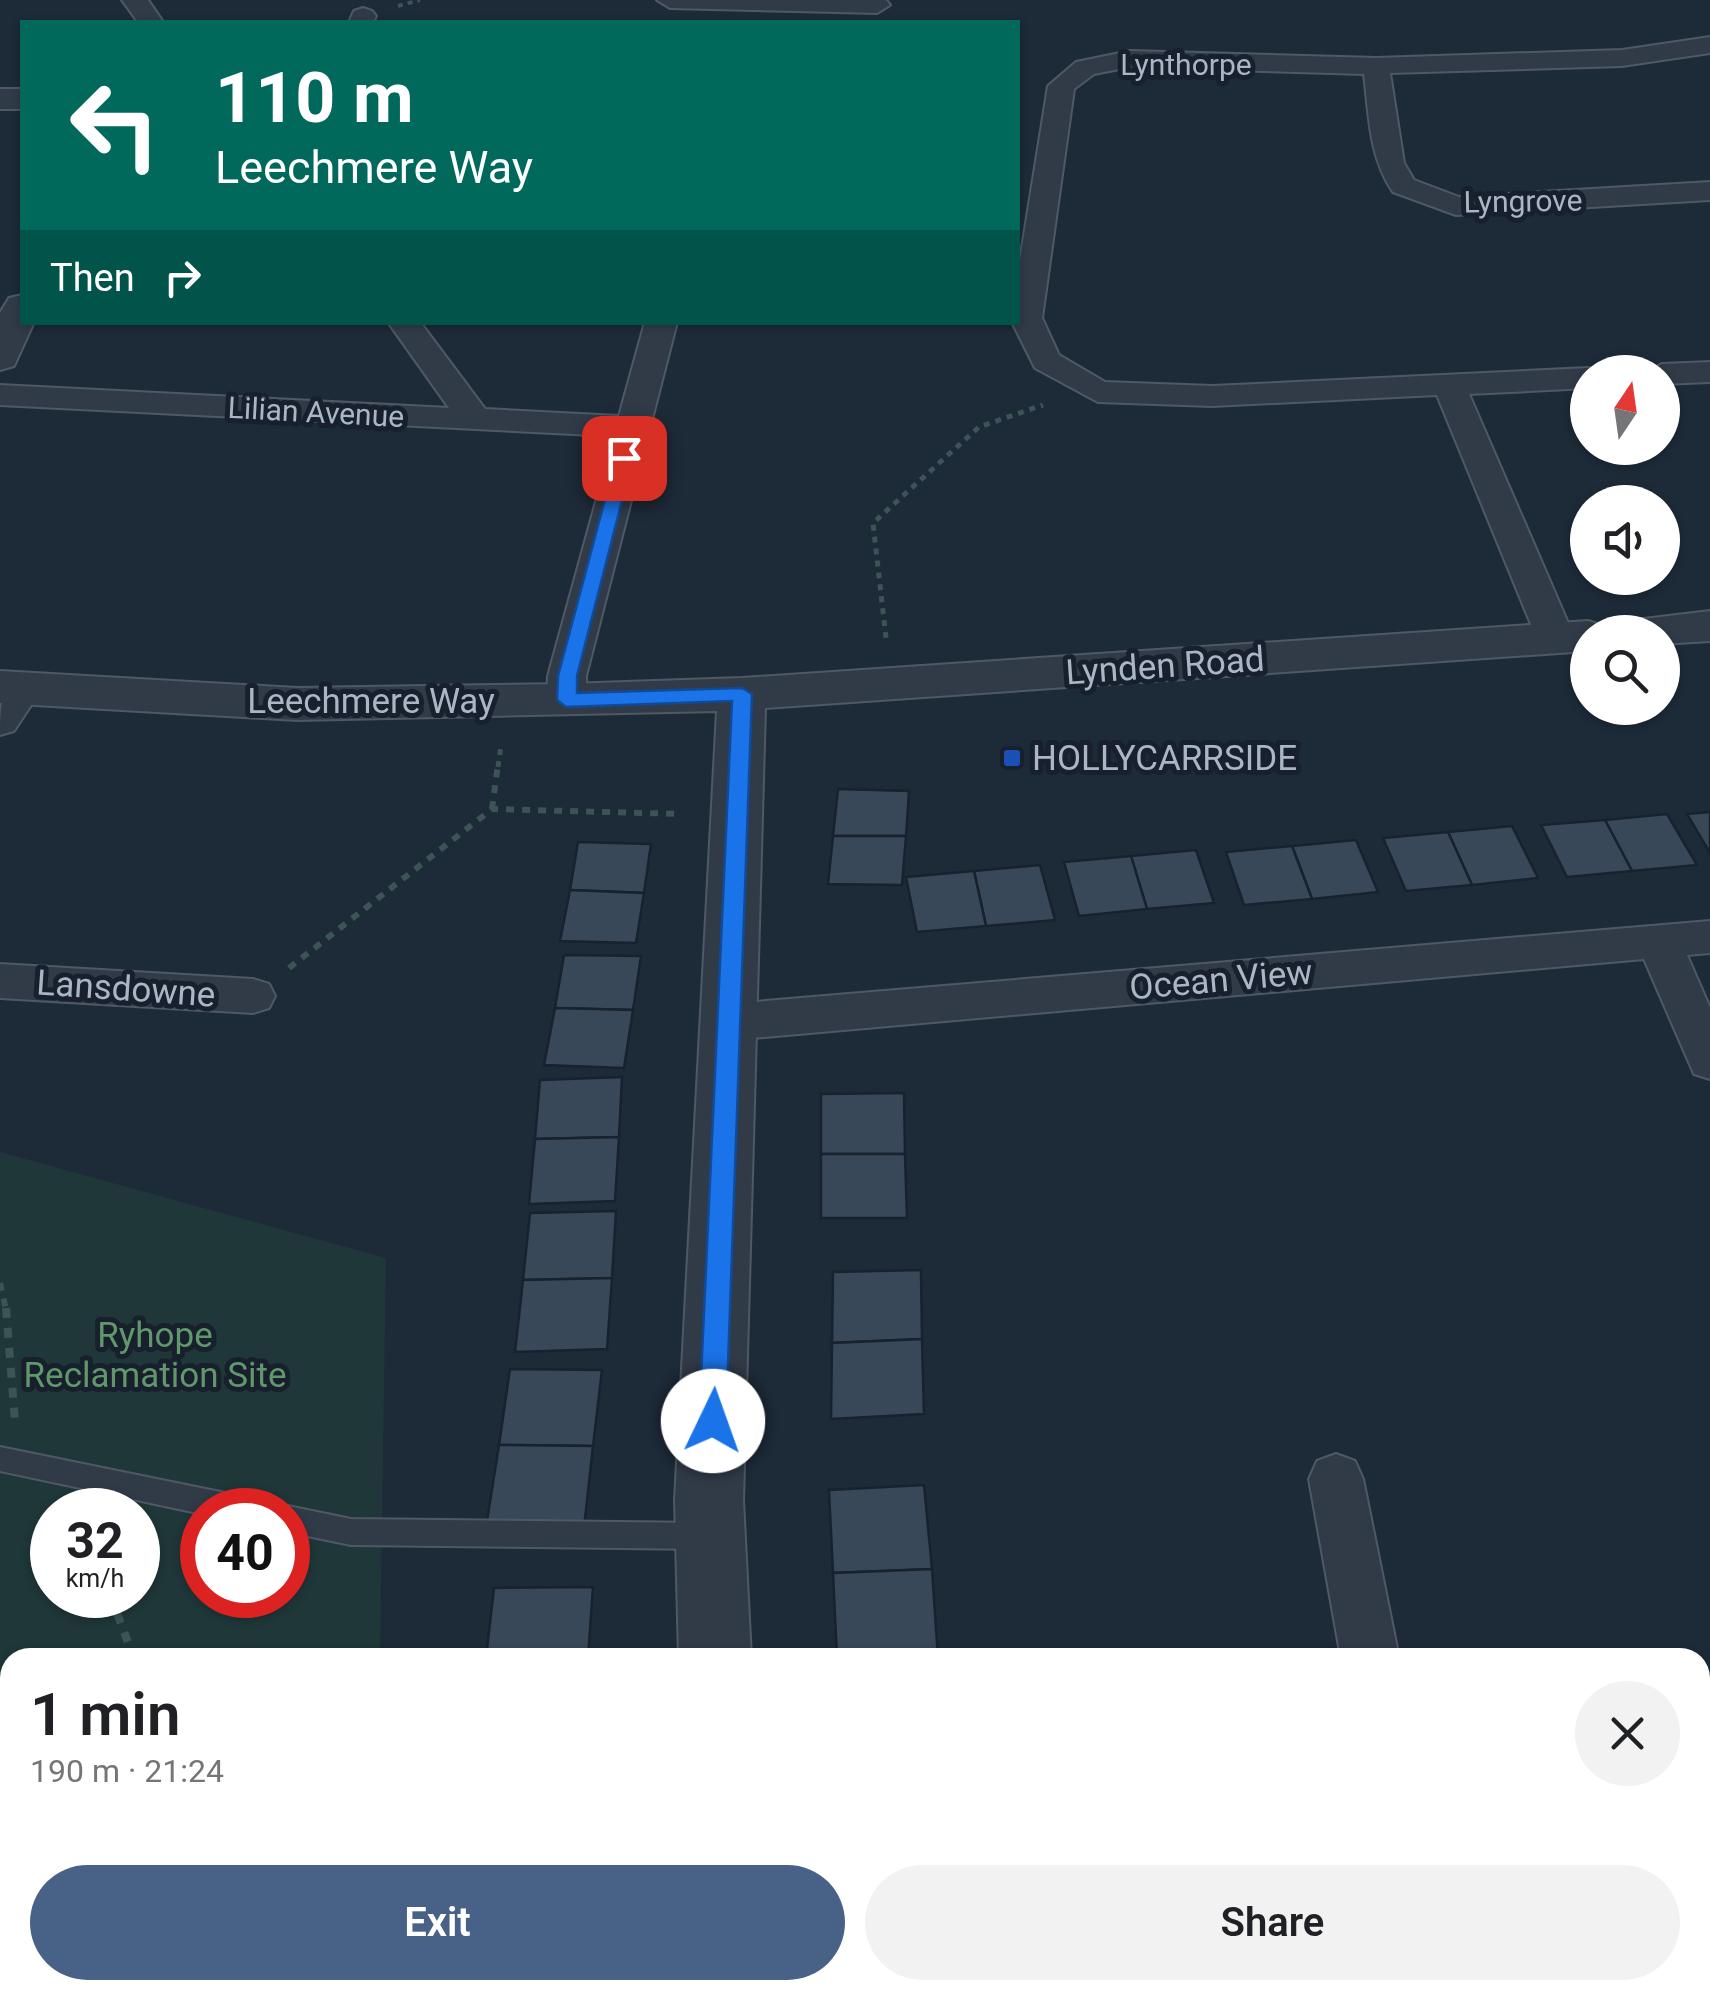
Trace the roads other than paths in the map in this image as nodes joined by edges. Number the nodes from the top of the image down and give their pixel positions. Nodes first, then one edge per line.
1 (670, 0) edge
2 (877, 6) dead end
3 (1710, 45) edge
4 (1376, 66) junction
5 (1710, 191) edge
6 (20, 311) edge
7 (405, 325) edge
8 (659, 325) edge
9 (0, 358) edge
10 (1710, 372) edge
11 (1680, 373) edge
12 (1570, 379) edge
13 (1449, 385) junction
14 (0, 395) edge
15 (476, 421) junction
16 (633, 427) junction
17 (1710, 626) edge
18 (1680, 628) edge
19 (1570, 634) edge
20 (1570, 638) edge
21 (742, 694) junction
22 (7, 699) edge
23 (566, 700) junction
24 (1710, 937) edge
25 (1659, 942) junction
26 (0, 981) edge
27 (253, 996) road end
28 (731, 1022) junction
29 (1710, 1061) edge
30 (9, 1461) edge
31 (1336, 1479) dead end
32 (180, 1497) edge
33 (310, 1523) edge
34 (711, 1536) junction
35 (715, 1648) edge
36 (1368, 1648) edge

1 - 2 street
3 - 4 street, Lynthorpe
4 - 5 street, Lyngrove
4 - 13 street, Lynthorpe
6 - 9 street
7 - 15 street
8 - 16 street
10 - 11 street
12 - 13 street, Lynthorpe
13 - 19 street
14 - 15 street, Lilian Avenue
15 - 16 street, Lilian Avenue
16 - 23 street
17 - 18 street
20 - 21 street, Lynden Road
21 - 23 street, Leechmere Way
21 - 28 street
22 - 23 street, Leechmere Way
24 - 25 street, Ocean View
25 - 28 street, Ocean View
25 - 29 street
26 - 27 street, Lansdowne
28 - 34 street
30 - 32 lane
31 - 36 street
33 - 34 lane
34 - 35 street

